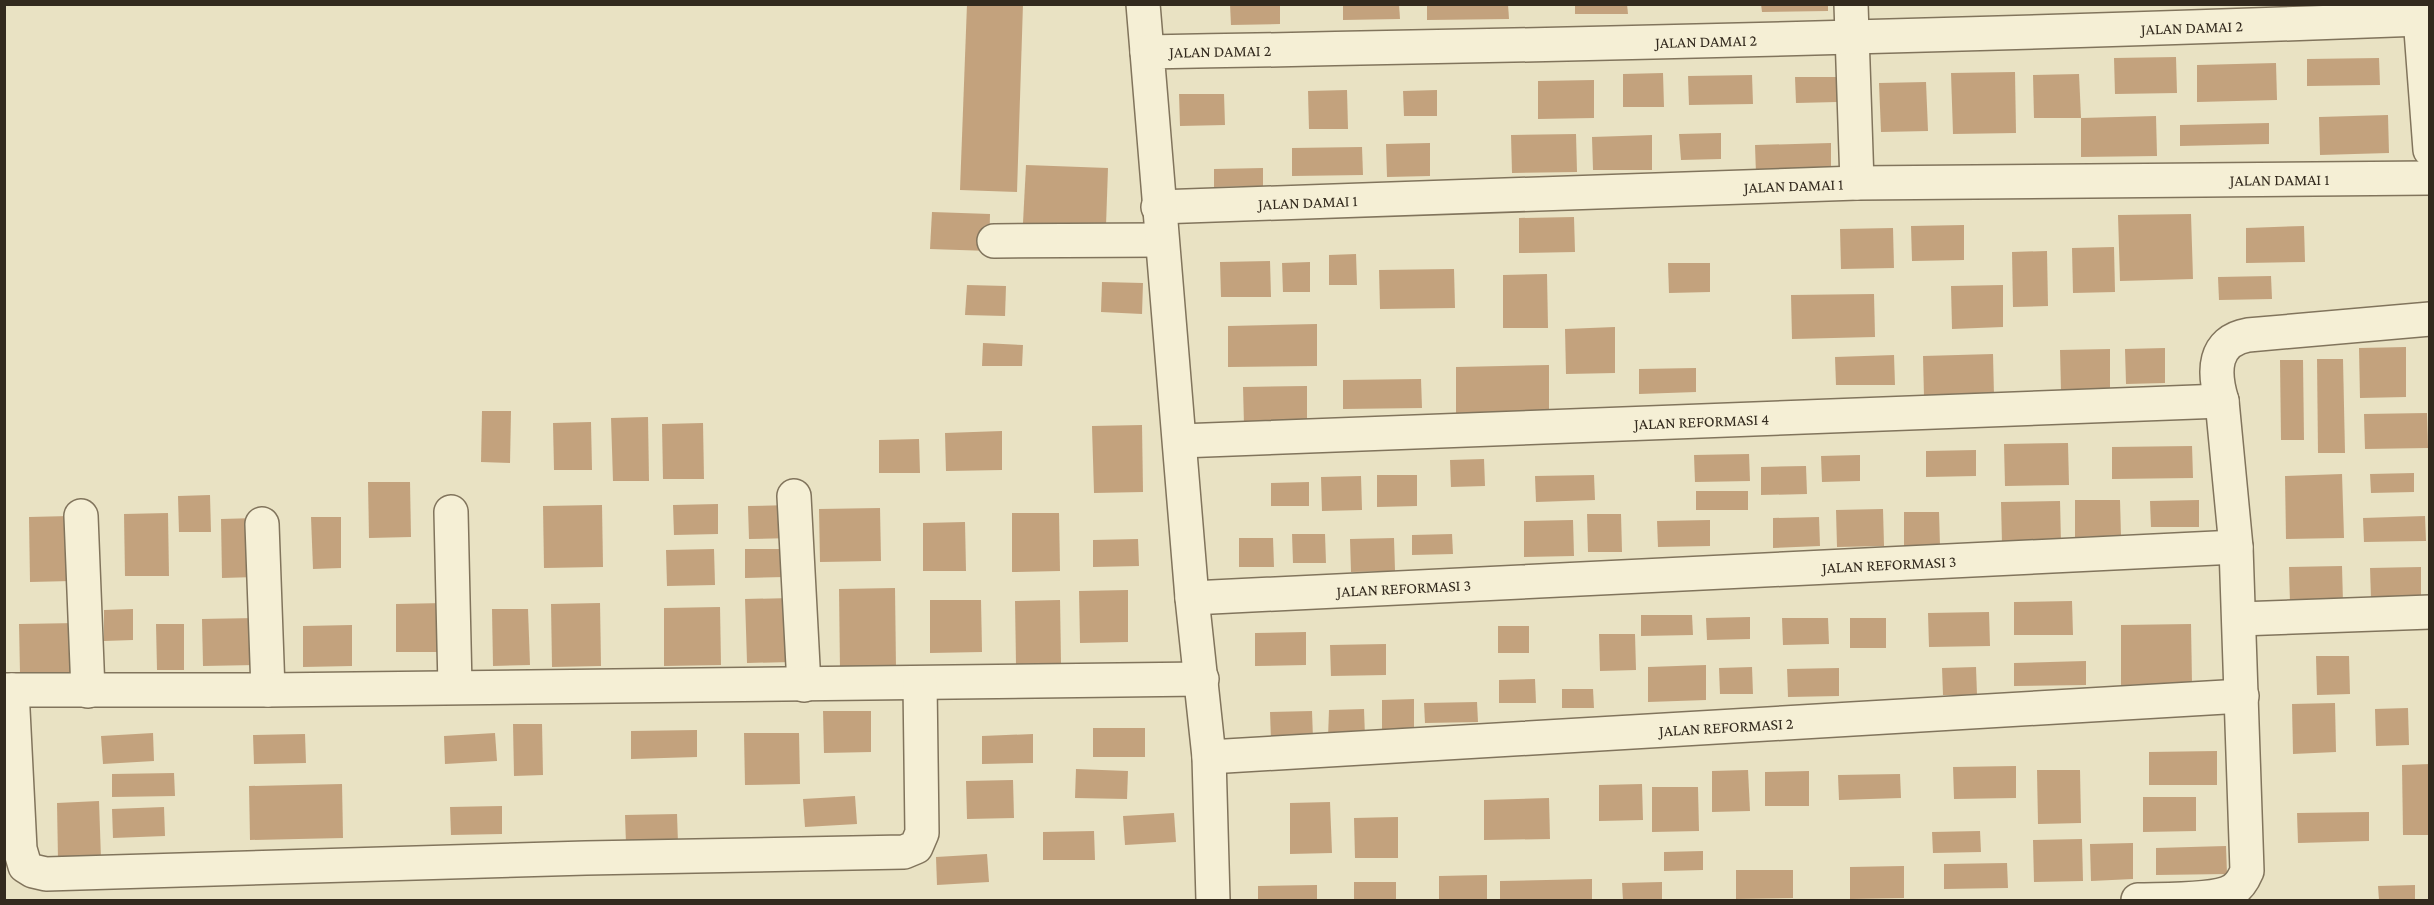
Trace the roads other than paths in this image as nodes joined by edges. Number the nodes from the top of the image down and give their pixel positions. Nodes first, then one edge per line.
1 (1143, 4) edge
2 (1851, 4) edge
3 (2420, 12) edge
4 (1851, 37) junction
5 (1147, 52) junction
6 (2430, 150) edge
7 (2430, 178) edge
8 (1857, 183) junction
9 (1158, 207) junction
10 (1161, 240) junction
11 (994, 241) dead end
12 (2430, 319) edge
13 (2222, 401) junction
14 (1180, 441) junction
15 (794, 496) dead end
16 (451, 512) dead end
17 (81, 516) dead end
18 (262, 524) dead end
19 (2236, 548) junction
20 (1192, 598) junction
21 (2430, 612) edge
22 (2239, 619) junction
23 (1202, 679) junction
24 (920, 683) junction
25 (804, 685) junction
26 (455, 687) junction
27 (8, 690) edge
28 (268, 690) junction
29 (88, 691) junction
30 (2242, 696) junction
31 (1209, 757) junction
32 (1213, 900) edge
33 (2138, 900) edge

1 - 5 street
2 - 4 street
3 - 4 street, JALAN DAMAI 2
3 - 6 street
4 - 5 street, JALAN DAMAI 2
4 - 8 street
5 - 9 street, JALAN DAMAI 2
7 - 8 street, JALAN DAMAI 1
8 - 9 street, JALAN DAMAI 1
9 - 10 street, JALAN DAMAI 2
10 - 11 street
10 - 14 street, JALAN DAMAI 2
12 - 13 street
13 - 14 street, JALAN REFORMASI 4
13 - 19 street
14 - 20 street, JALAN DAMAI 2
15 - 25 street
16 - 26 street
17 - 29 street
18 - 28 street
19 - 20 street, JALAN REFORMASI 3
19 - 22 street
20 - 23 street, JALAN DAMAI 2
21 - 22 street
22 - 30 street
23 - 24 street
23 - 31 street, JALAN DAMAI 2
24 - 25 street
24 - 27 street
25 - 26 street
26 - 28 street
27 - 29 street
28 - 29 street
30 - 31 street, JALAN REFORMASI 2
30 - 33 street
31 - 32 street, JALAN DAMAI 2

